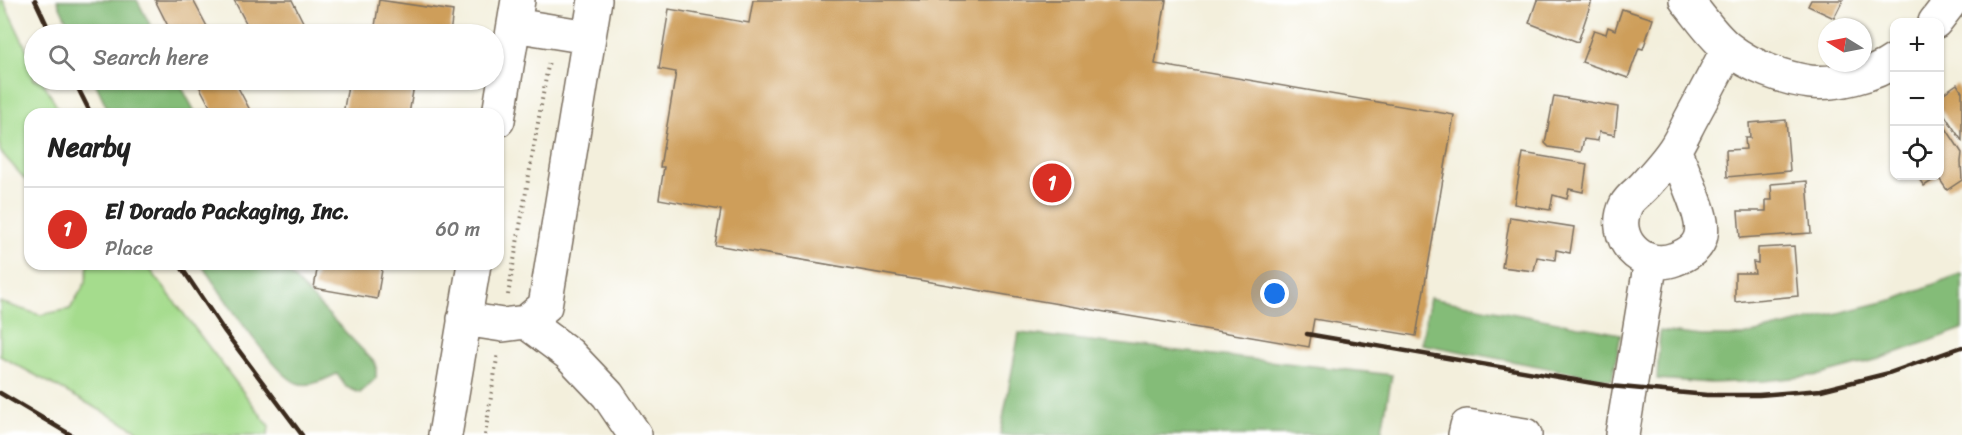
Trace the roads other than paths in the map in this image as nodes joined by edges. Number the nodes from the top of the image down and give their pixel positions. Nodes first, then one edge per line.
1 (595, 0) edge
2 (1686, 0) edge
3 (1952, 0) edge
4 (516, 13) edge
5 (1938, 18) edge
6 (588, 37) junction
7 (1728, 49) junction
8 (1890, 64) edge
9 (504, 84) edge
10 (503, 90) edge
11 (500, 108) edge
12 (1674, 150) junction
13 (1651, 261) junction
14 (473, 270) edge
15 (464, 319) junction
16 (514, 323) junction
17 (445, 435) edge
18 (635, 435) edge
19 (1465, 435) edge
20 (1525, 435) edge
21 (1622, 435) edge

1 - 6 street
2 - 7 street
3 - 5 street
4 - 6 street
4 - 9 street
6 - 16 street
7 - 8 street
7 - 12 street
10 - 11 street
12 - 13 street
12 - 13 street
13 - 21 street
14 - 15 street
15 - 16 street
15 - 17 street
16 - 18 street
19 - 20 street

